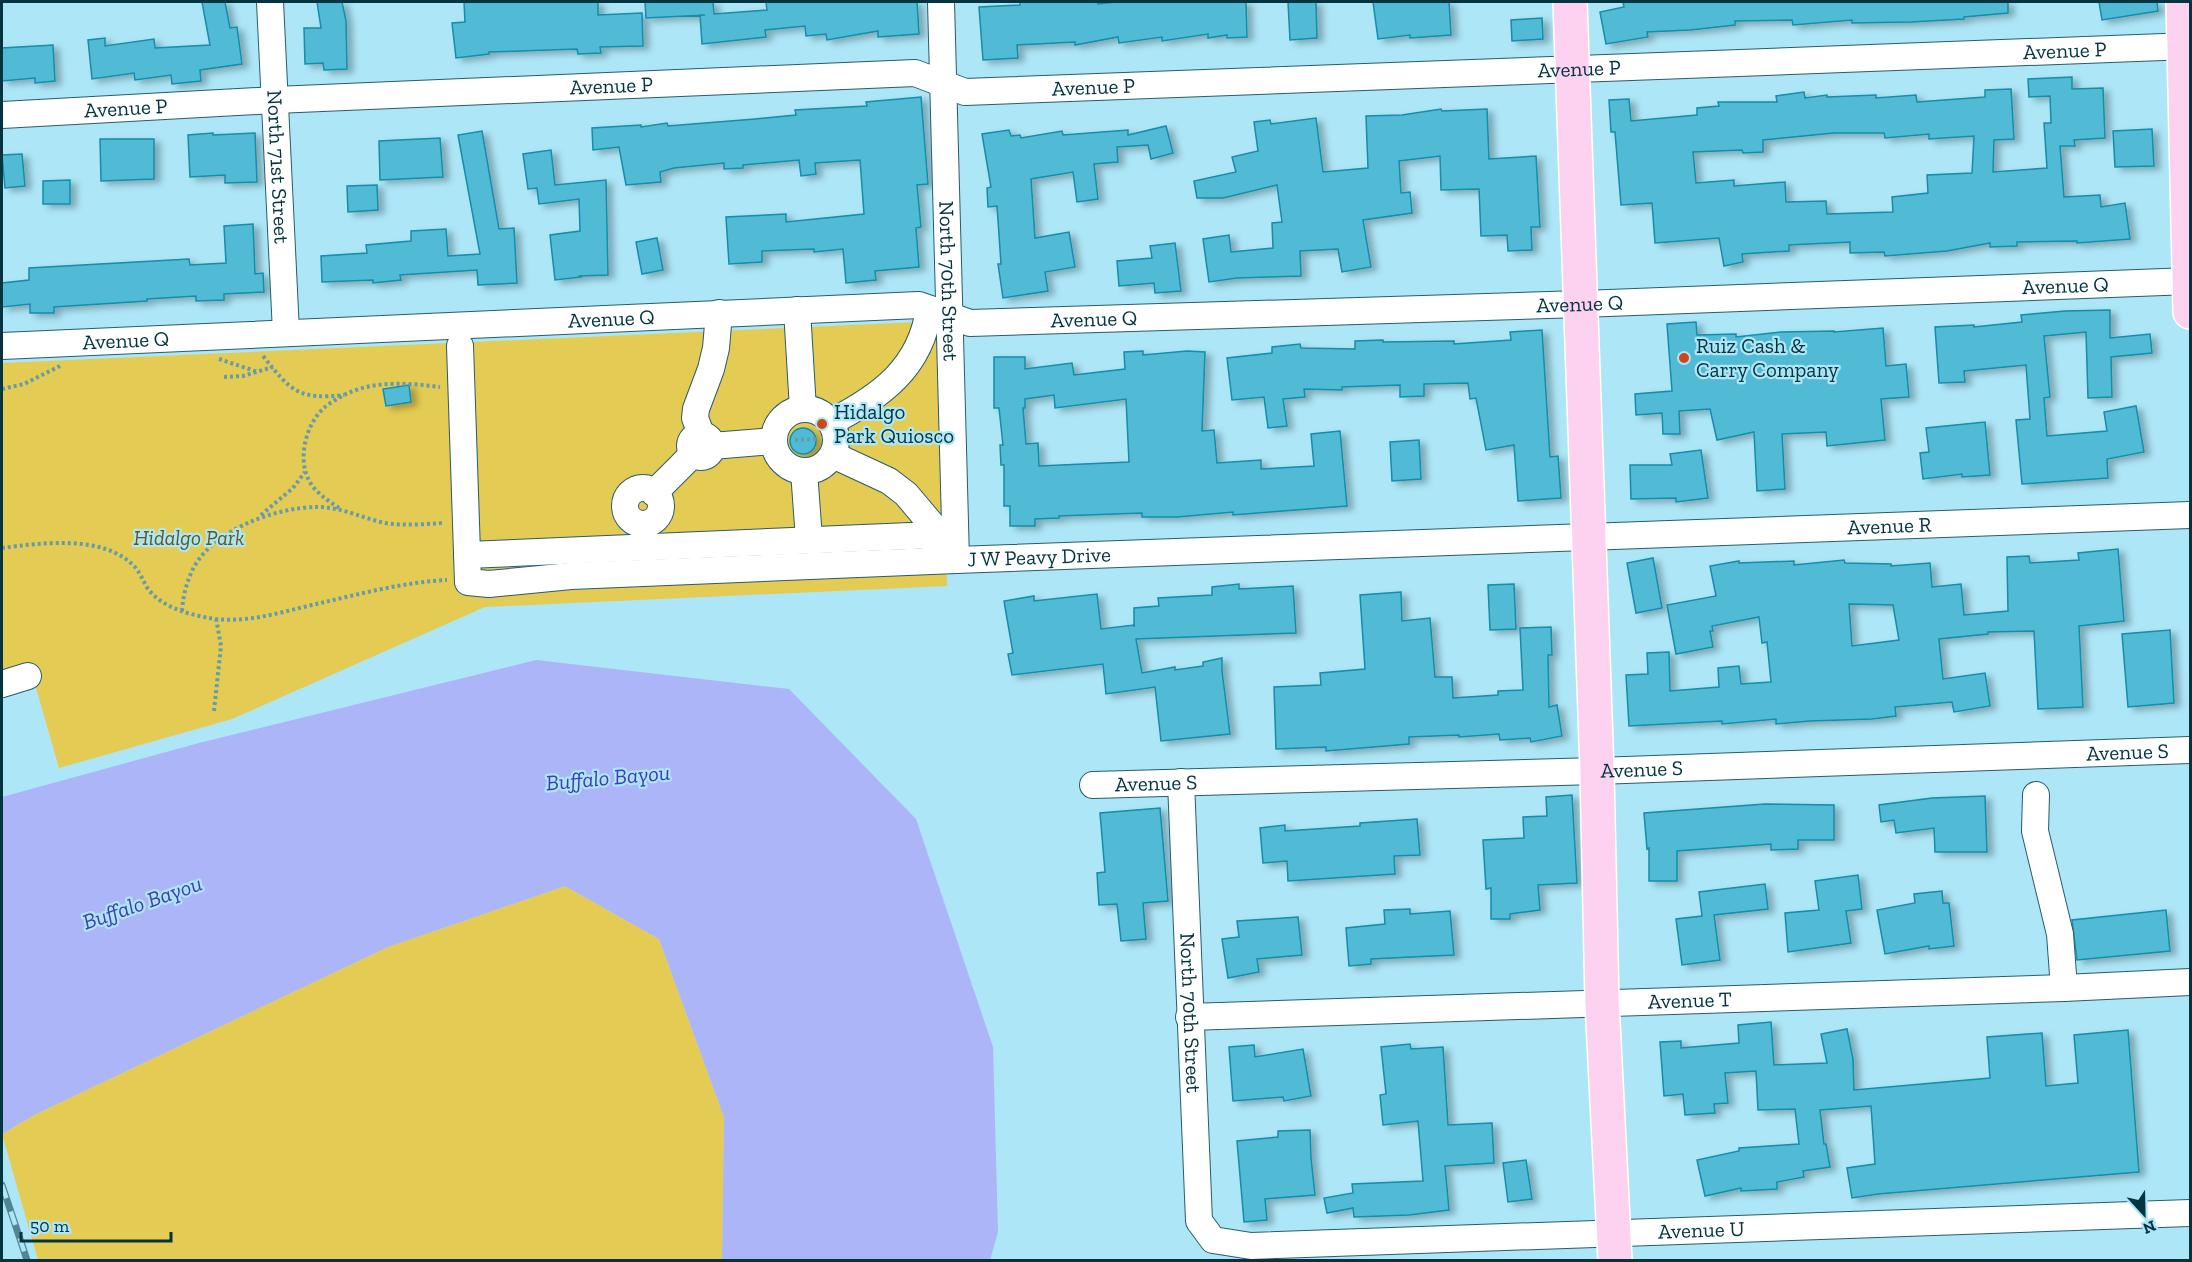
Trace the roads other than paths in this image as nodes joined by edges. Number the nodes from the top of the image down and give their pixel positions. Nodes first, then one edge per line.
1 (270, 2) edge
2 (941, 2) edge
3 (1570, 2) edge
4 (2183, 2) edge
5 (2187, 47) edge
6 (1573, 70) junction
7 (944, 83) junction
8 (275, 100) junction
9 (2, 115) edge
10 (2190, 291) edge
11 (1582, 304) junction
12 (797, 310) junction
13 (939, 313) junction
14 (719, 314) junction
15 (286, 332) junction
16 (2, 346) edge
17 (460, 346) dead end
18 (803, 409) junction
19 (833, 438) junction
20 (773, 441) junction
21 (702, 445) junction
22 (804, 471) junction
23 (654, 493) dead end
24 (2190, 515) edge
25 (934, 535) junction
26 (1589, 537) junction
27 (809, 539) junction
28 (467, 555) junction
29 (946, 560) junction
30 (28, 676) dead end
31 (2, 684) edge
32 (2190, 750) edge
33 (1597, 771) junction
34 (1181, 782) junction
35 (1093, 785) dead end
36 (2036, 795) dead end
37 (2190, 982) edge
38 (2064, 988) junction
39 (1602, 1002) junction
40 (1189, 1017) junction
41 (2190, 1213) edge
42 (1213, 1240) joint
43 (1615, 1247) edge

1 - 8 street, North 71st Street
2 - 7 street, North 70th Street
3 - 6 main road
4 - 5 main road
5 - 6 street, Avenue P
5 - 10 main road
6 - 7 street, Avenue P
6 - 11 main road
7 - 8 street, Avenue P
7 - 13 street, North 70th Street
8 - 9 street, Avenue P
8 - 15 street, North 71st Street
10 - 11 street, Avenue Q
11 - 13 street, Avenue Q
11 - 26 main road
12 - 13 street, Avenue Q
12 - 14 street, Avenue Q
12 - 18 street
13 - 19 street
13 - 29 street, North 70th Street
14 - 15 street, Avenue Q
14 - 21 street
15 - 16 street, Avenue Q
17 - 28 street
18 - 19 street
18 - 20 street
19 - 22 street
19 - 25 street
20 - 21 street
20 - 22 street
21 - 23 street
22 - 27 street
24 - 26 street, Avenue R
25 - 27 street
25 - 29 street
26 - 29 street, J W Peavy Drive
26 - 33 main road
27 - 28 street
28 - 29 street, J W Peavy Drive
30 - 31 street
32 - 33 street, Avenue S
33 - 34 street, Avenue S
33 - 39 main road
34 - 35 street, Avenue S
34 - 40 street, North 70th Street
36 - 38 street
37 - 38 street, Avenue T
38 - 39 street, Avenue T
39 - 40 street, Avenue T
39 - 43 main road
40 - 42 street, North 70th Street
41 - 43 street, Avenue U
42 - 43 street, Avenue U

